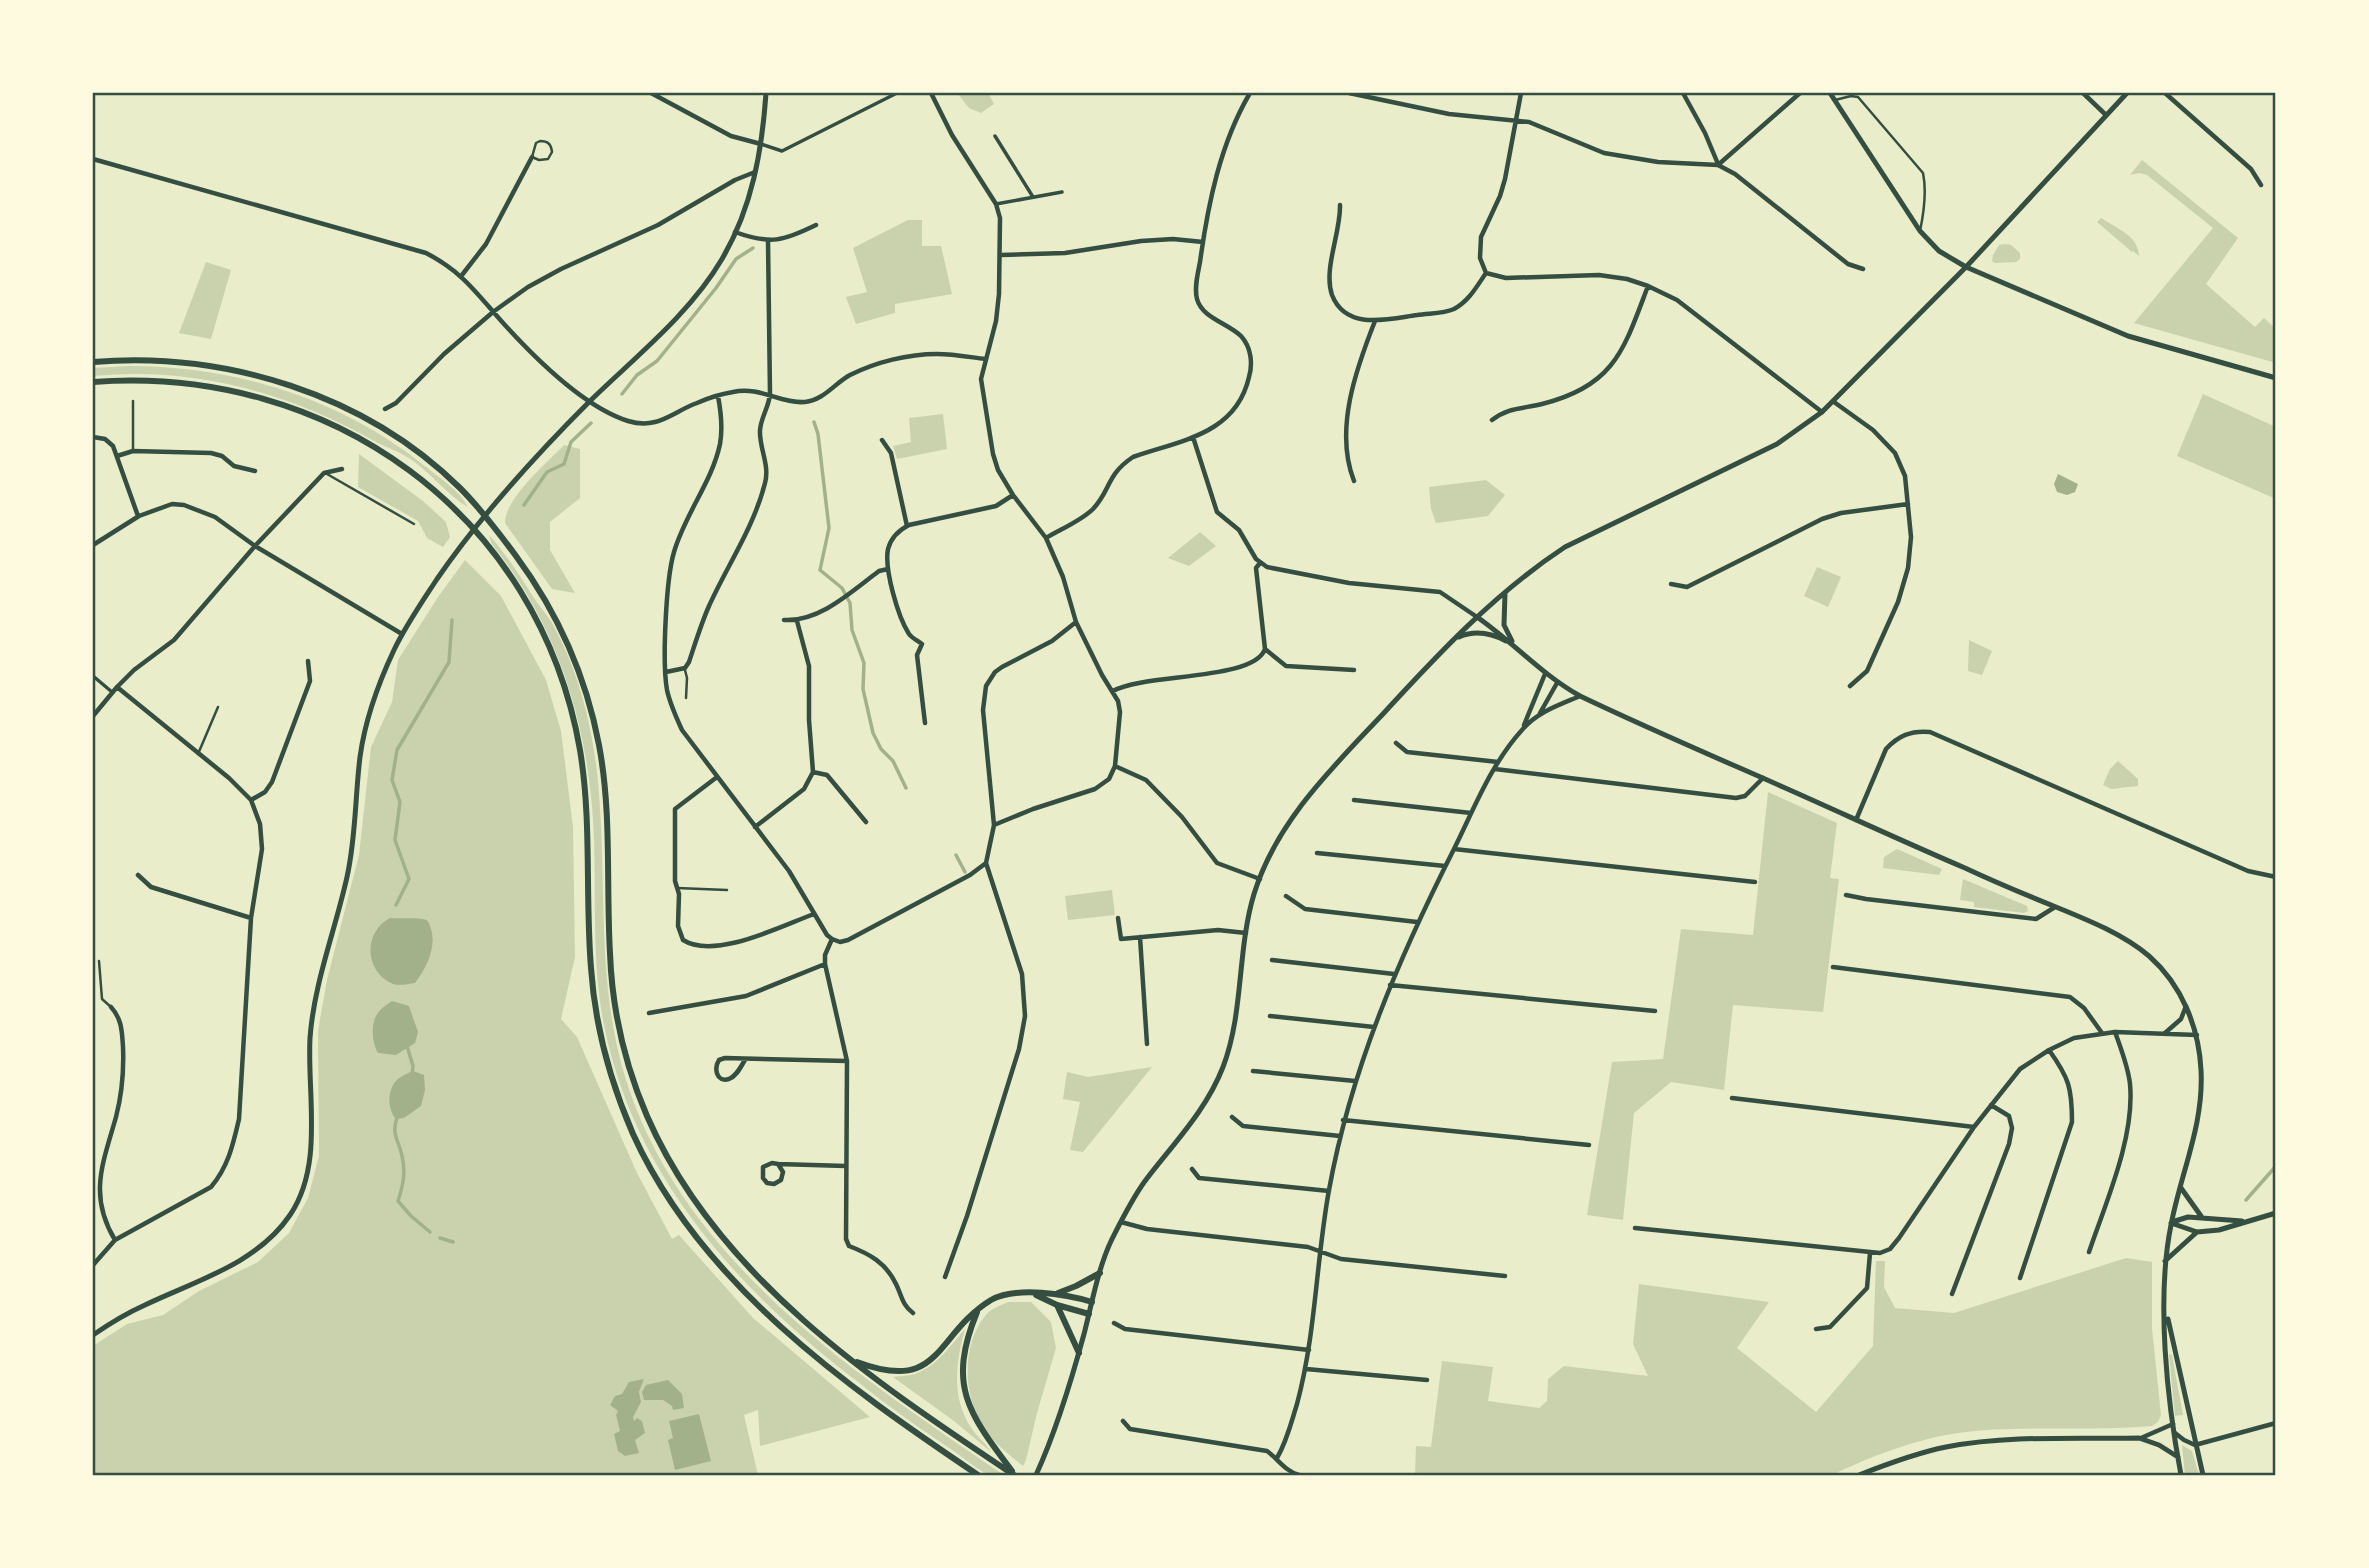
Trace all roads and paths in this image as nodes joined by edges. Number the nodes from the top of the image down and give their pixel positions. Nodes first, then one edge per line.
1 (650, 93) edge
2 (766, 93) edge
3 (897, 93) edge
4 (931, 93) edge
5 (1250, 93) edge
6 (1349, 93) edge
7 (1521, 93) edge
8 (1683, 93) edge
9 (1800, 93) edge
10 (1830, 93) edge
11 (2082, 93) edge
12 (2127, 93) edge
13 (2165, 93) edge
14 (1835, 100) junction
15 (2106, 115) junction
16 (1516, 120) junction
17 (995, 136) dead end
18 (761, 144) junction
19 (532, 157) junction
20 (93, 159) edge
21 (1718, 165) junction
22 (756, 172) junction
23 (2261, 185) dead end
24 (1062, 192) dead end
25 (1033, 197) junction
26 (996, 204) junction
27 (1340, 205) dead end
28 (816, 225) dead end
29 (1920, 230) junction
30 (736, 232) junction
31 (768, 241) junction
32 (1203, 242) junction
33 (1001, 255) junction
34 (1966, 267) junction
35 (1863, 269) dead end
36 (1486, 273) junction
37 (462, 275) junction
38 (1648, 286) junction
39 (493, 312) junction
40 (1375, 321) junction
41 (985, 359) junction
42 (93, 362) edge
43 (2276, 377) edge
44 (93, 382) edge
45 (770, 394) junction
46 (718, 396) junction
47 (133, 401) dead end
48 (589, 402) junction
49 (1834, 402) junction
50 (385, 409) dead end
51 (1822, 412) junction
52 (1492, 421) dead end
53 (93, 437) edge
54 (1193, 437) junction
55 (882, 440) dead end
56 (133, 451) junction
57 (117, 456) junction
58 (342, 469) dead end
59 (255, 471) dead end
60 (324, 473) junction
61 (1354, 481) dead end
62 (1013, 495) junction
63 (1908, 504) junction
64 (484, 514) junction
65 (139, 516) junction
66 (414, 524) dead end
67 (907, 526) junction
68 (474, 527) junction
69 (1046, 538) junction
70 (93, 545) edge
71 (256, 546) junction
72 (1260, 563) junction
73 (888, 569) junction
74 (1671, 584) dead end
75 (1505, 593) junction
76 (1477, 617) junction
77 (784, 620) dead end
78 (797, 621) junction
79 (1076, 622) junction
80 (1482, 633) junction
81 (402, 634) junction
82 (1453, 640) junction
83 (1515, 647) junction
84 (1265, 649) junction
85 (308, 661) dead end
86 (685, 668) junction
87 (1354, 670) dead end
88 (666, 671) junction
89 (1545, 674) junction
90 (93, 676) edge
91 (1557, 683) junction
92 (1850, 686) dead end
93 (117, 687) junction
94 (1113, 691) junction
95 (112, 692) junction
96 (1580, 696) junction
97 (686, 698) dead end
98 (218, 707) dead end
99 (1539, 714) junction
100 (93, 716) edge
101 (925, 723) dead end
102 (1522, 730) junction
103 (1396, 743) dead end
104 (198, 754) junction
105 (1499, 762) junction
106 (1115, 766) junction
107 (1495, 769) junction
108 (813, 772) junction
109 (717, 777) junction
110 (1763, 778) junction
111 (251, 800) junction
112 (1354, 800) dead end
113 (1471, 813) junction
114 (1856, 820) junction
115 (866, 822) dead end
116 (995, 825) junction
117 (755, 827) junction
118 (1454, 849) junction
119 (1317, 853) dead end
120 (986, 863) junction
121 (1445, 866) junction
122 (138, 875) dead end
123 (2276, 877) edge
124 (1260, 879) junction
125 (1755, 882) dead end
126 (677, 888) junction
127 (727, 890) dead end
128 (1846, 895) dead end
129 (1286, 896) dead end
130 (2055, 907) junction
131 (814, 915) junction
132 (251, 918) junction
133 (1118, 918) dead end
134 (1418, 922) junction
135 (1247, 933) junction
136 (1140, 937) junction
137 (832, 939) junction
138 (1272, 960) dead end
139 (99, 961) dead end
140 (825, 964) junction
141 (1833, 967) dead end
142 (1394, 974) junction
143 (1390, 985) junction
144 (2186, 1006) junction
145 (111, 1007) joint
146 (1655, 1011) dead end
147 (649, 1013) dead end
148 (1270, 1016) dead end
149 (1374, 1027) junction
150 (2115, 1032) junction
151 (2102, 1033) junction
152 (2164, 1033) junction
153 (2197, 1035) junction
154 (1147, 1044) dead end
155 (2049, 1050) junction
156 (745, 1059) junction
157 (847, 1061) junction
158 (1253, 1071) dead end
159 (1355, 1081) junction
160 (1732, 1098) dead end
161 (1991, 1105) junction
162 (1232, 1117) dead end
163 (1343, 1120) junction
164 (1974, 1126) junction
165 (1340, 1136) junction
166 (1589, 1145) dead end
167 (778, 1164) junction
168 (846, 1166) junction
169 (1192, 1169) dead end
170 (2181, 1188) junction
171 (1329, 1191) junction
172 (2276, 1213) edge
173 (2201, 1217) junction
174 (1121, 1222) junction
175 (2245, 1222) junction
176 (2171, 1223) junction
177 (1634, 1228) dead end
178 (2197, 1232) junction
179 (115, 1240) junction
180 (1321, 1251) junction
181 (2090, 1252) dead end
182 (1870, 1253) junction
183 (2165, 1261) junction
184 (93, 1265) edge
185 (1100, 1273) junction
186 (1505, 1276) dead end
187 (945, 1277) dead end
188 (2020, 1278) dead end
189 (1056, 1293) junction
190 (1034, 1294) junction
191 (1952, 1294) dead end
192 (1092, 1302) junction
193 (2165, 1302) junction
194 (1057, 1305) junction
195 (978, 1310) junction
196 (914, 1312) dead end
197 (1089, 1314) junction
198 (1114, 1323) dead end
199 (1816, 1329) dead end
200 (93, 1335) edge
201 (1310, 1349) junction
202 (1079, 1353) junction
203 (850, 1359) junction
204 (1306, 1369) junction
205 (1427, 1380) dead end
206 (1123, 1421) dead end
207 (2276, 1423) edge
208 (2173, 1424) junction
209 (2174, 1433) junction
210 (2139, 1438) junction
211 (2195, 1445) junction
212 (2178, 1457) junction
213 (1277, 1458) junction
214 (978, 1475) edge
215 (1014, 1475) edge
216 (1036, 1475) edge
217 (1298, 1475) edge
218 (1859, 1475) edge
219 (2181, 1475) edge
220 (2203, 1475) edge

1 - 18 street
2 - 18 street
3 - 18 street
4 - 26 street
5 - 32 street
6 - 16 street
7 - 16 street
8 - 21 street
9 - 21 street
10 - 14 street
11 - 15 street
12 - 15 street
13 - 23 street
14 - 29 street
14 - 29 lane
15 - 34 street
16 - 21 street
16 - 36 street
17 - 25 street
18 - 22 street
19 - 19 lane
19 - 37 street
20 - 37 street
21 - 35 street
22 - 30 street
22 - 39 street
24 - 25 street
25 - 26 street
26 - 33 street
27 - 40 street
28 - 31 street
29 - 34 street
30 - 31 street
30 - 48 street
31 - 45 street
32 - 33 street
32 - 54 street
33 - 41 street
34 - 43 street
34 - 49 street
36 - 38 street
36 - 40 street
37 - 39 street
38 - 51 street
38 - 52 street
39 - 48 street
39 - 50 street
40 - 61 street
41 - 45 street
41 - 62 street
42 - 64 main road
44 - 68 main road
45 - 46 street
45 - 86 street
46 - 48 street
46 - 88 street
47 - 56 lane
48 - 64 street
49 - 51 street
49 - 63 street
51 - 75 street
53 - 57 street
54 - 69 street
54 - 72 street
55 - 67 street
56 - 57 street
56 - 59 street
57 - 65 street
58 - 60 street
60 - 66 lane
60 - 71 street
62 - 67 street
62 - 69 street
63 - 74 street
63 - 92 street
64 - 68 street
64 - 203 main road
65 - 70 street
65 - 71 street
67 - 73 street
68 - 81 street
68 - 214 main road
69 - 79 street
71 - 81 street
71 - 93 street
72 - 76 street
72 - 84 street
73 - 78 street
73 - 101 street
75 - 76 street
75 - 83 street
76 - 80 street
76 - 82 street
76 - 83 street
77 - 78 street
78 - 108 street
79 - 94 street
79 - 116 street
80 - 82 street
80 - 83 street
81 - 200 street
82 - 124 street
83 - 89 street
84 - 87 street
84 - 94 street
85 - 111 street
86 - 88 street
86 - 97 lane
88 - 109 street
89 - 91 street
89 - 102 street
90 - 95 street
91 - 96 street
91 - 99 street
93 - 95 street
93 - 104 street
94 - 106 street
95 - 100 street
96 - 99 street
96 - 110 street
98 - 104 lane
99 - 102 street
102 - 105 street
103 - 105 street
104 - 111 street
105 - 107 street
106 - 116 street
106 - 124 street
107 - 110 street
107 - 113 street
108 - 115 street
108 - 117 street
109 - 117 street
109 - 126 street
110 - 114 street
111 - 132 street
112 - 113 street
113 - 118 street
114 - 123 street
114 - 130 street
116 - 120 street
117 - 131 street
118 - 121 street
118 - 125 street
119 - 121 street
120 - 137 street
120 - 187 street
121 - 134 street
122 - 132 street
124 - 135 street
126 - 127 lane
126 - 131 street
128 - 130 street
129 - 134 street
130 - 144 street
131 - 137 street
132 - 179 street
133 - 136 street
134 - 142 street
135 - 136 street
135 - 174 street
136 - 154 street
137 - 140 street
138 - 142 street
139 - 145 lane
140 - 147 street
140 - 157 street
141 - 151 street
142 - 143 street
143 - 146 street
143 - 149 street
144 - 152 street
144 - 153 street
145 - 179 street
148 - 149 street
149 - 159 street
150 - 151 street
150 - 152 street
150 - 181 street
151 - 155 street
152 - 153 street
153 - 170 street
155 - 161 street
155 - 188 street
156 - 156 street
156 - 157 street
157 - 168 street
158 - 159 street
159 - 163 street
160 - 164 street
161 - 164 street
161 - 191 street
162 - 165 street
163 - 165 street
163 - 166 street
164 - 182 street
165 - 171 street
167 - 167 street
167 - 168 street
168 - 196 street
169 - 171 street
170 - 173 street
170 - 176 street
171 - 180 street
172 - 175 street
173 - 175 street
173 - 176 street
174 - 180 street
174 - 185 street
175 - 178 street
176 - 178 street
176 - 183 street
177 - 182 street
178 - 183 street
179 - 184 street
180 - 186 street
180 - 201 street
182 - 199 street
183 - 193 street
185 - 189 main road
185 - 192 street
189 - 190 main road
189 - 192 main road
190 - 194 main road
190 - 195 main road
192 - 197 street
193 - 208 street
193 - 211 street
194 - 197 main road
194 - 202 main road
195 - 203 main road
195 - 215 main road
197 - 202 street
198 - 201 street
201 - 204 street
202 - 216 street
203 - 215 main road
204 - 205 street
204 - 213 street
206 - 213 street
207 - 211 street
208 - 209 street
208 - 210 street
209 - 211 street
209 - 212 street
210 - 212 street
210 - 218 street
211 - 220 street
212 - 219 street
213 - 217 street

